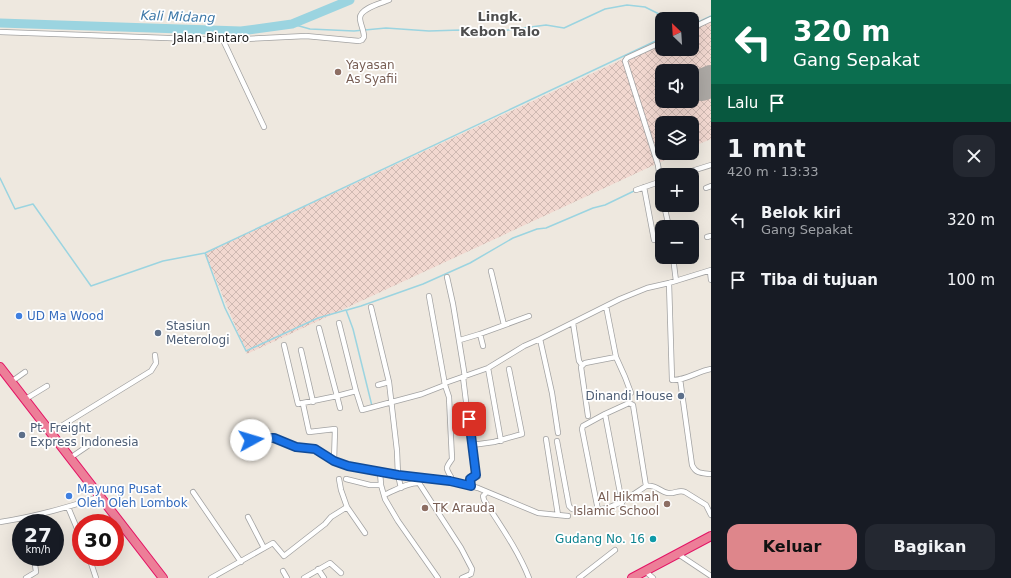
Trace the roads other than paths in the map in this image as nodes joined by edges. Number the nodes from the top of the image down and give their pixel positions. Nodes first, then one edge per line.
1 (389, 0) edge
2 (711, 19) edge
3 (699, 25) edge
4 (0, 32) edge
5 (224, 40) junction
6 (655, 45) edge
7 (264, 127) dead end
8 (711, 164) edge
9 (659, 168) edge
10 (699, 168) edge
11 (655, 183) edge
12 (644, 187) junction
13 (636, 190) dead end
14 (654, 240) dead end
15 (674, 264) edge
16 (710, 270) edge
17 (491, 271) dead end
18 (446, 277) dead end
19 (711, 280) edge
20 (676, 281) junction
21 (669, 283) junction
22 (430, 296) dead end
23 (371, 306) dead end
24 (606, 306) junction
25 (529, 316) dead end
26 (339, 323) dead end
27 (573, 323) junction
28 (504, 325) junction
29 (319, 328) dead end
30 (480, 334) junction
31 (540, 339) junction
32 (460, 340) junction
33 (284, 345) dead end
34 (483, 346) dead end
35 (301, 350) dead end
36 (155, 355) dead end
37 (616, 357) junction
38 (582, 365) junction
39 (0, 367) edge
40 (488, 368) junction
41 (508, 369) dead end
42 (711, 369) edge
43 (25, 372) dead end
44 (464, 377) junction
45 (680, 379) junction
46 (11, 382) junction
47 (389, 382) junction
48 (445, 384) junction
49 (378, 385) dead end
50 (47, 386) dead end
51 (356, 391) junction
52 (631, 393) dead end
53 (336, 396) junction
54 (24, 400) junction
55 (391, 401) junction
56 (313, 402) junction
57 (303, 404) junction
58 (340, 408) dead end
59 (605, 414) junction
60 (588, 416) dead end
61 (558, 433) dead end
62 (50, 434) junction
63 (546, 439) dead end
64 (98, 440) dead end
65 (501, 441) junction
66 (557, 441) dead end
67 (239, 442) dead end
68 (472, 444) junction
69 (70, 458) junction
70 (334, 461) junction
71 (380, 472) junction
72 (711, 474) edge
73 (398, 475) junction
74 (339, 479) dead end
75 (346, 479) dead end
76 (450, 481) junction
77 (381, 485) junction
78 (471, 486) junction
79 (646, 486) junction
80 (401, 488) junction
81 (193, 492) dead end
82 (487, 492) junction
83 (384, 495) junction
84 (99, 497) junction
85 (622, 503) junction
86 (709, 503) edge
87 (68, 507) junction
88 (347, 507) junction
89 (598, 510) junction
90 (46, 514) edge
91 (558, 515) junction
92 (711, 515) edge
93 (568, 516) dead end
94 (72, 517) edge
95 (248, 517) dead end
96 (12, 521) edge
97 (0, 522) edge
98 (365, 534) dead end
99 (711, 536) edge
100 (264, 548) junction
101 (615, 550) dead end
102 (678, 554) junction
103 (241, 562) junction
104 (35, 566) edge
105 (92, 566) edge
106 (318, 569) junction
107 (282, 571) dead end
108 (341, 572) dead end
109 (645, 572) junction
110 (711, 576) edge
111 (26, 578) edge
112 (96, 578) edge
113 (163, 578) edge
114 (211, 578) edge
115 (287, 578) edge
116 (304, 578) edge
117 (324, 578) edge
118 (438, 578) edge
119 (462, 578) edge
120 (529, 578) edge
121 (579, 578) edge
122 (632, 578) edge
123 (653, 578) edge

1 - 5 street, Jalan Bintaro
2 - 3 street
4 - 5 street, Jalan Bintaro
5 - 7 street
6 - 9 street
8 - 10 street
11 - 12 street
12 - 13 street
12 - 14 street
15 - 20 street
16 - 19 street
16 - 20 street
17 - 28 street
18 - 32 street
20 - 21 street
21 - 24 street
21 - 45 street
22 - 48 street
23 - 47 street
24 - 27 street
24 - 37 street
25 - 28 street
26 - 51 street
27 - 31 street
27 - 38 street
28 - 30 street
29 - 53 street
30 - 32 street
30 - 34 street
31 - 40 street
31 - 61 street
32 - 44 street
33 - 57 street
35 - 56 street
36 - 62 street
37 - 38 street
37 - 52 street
38 - 60 street
39 - 46 highway
40 - 44 street
40 - 65 street
41 - 65 street
42 - 45 street
43 - 46 street
44 - 48 street
44 - 68 street
45 - 72 street
46 - 54 highway
47 - 49 street
47 - 55 street
48 - 55 street
48 - 76 street
50 - 54 street
51 - 53 street
51 - 55 street
53 - 56 street
53 - 58 street
54 - 62 highway
55 - 73 street
56 - 57 street
57 - 70 street
59 - 79 street
59 - 85 street
59 - 89 street
62 - 69 highway
63 - 91 street
64 - 69 street
65 - 68 street
66 - 89 street
67 - 70 street
68 - 78 street
69 - 84 highway
70 - 71 street
71 - 73 street
71 - 77 street
73 - 76 street
73 - 80 street
74 - 88 street
75 - 77 street
76 - 78 street
77 - 83 street
78 - 82 street
79 - 85 street
79 - 86 street
80 - 83 street
80 - 119 street
81 - 103 street
82 - 91 street
82 - 120 street
83 - 118 street
84 - 87 street
84 - 113 highway
85 - 89 street
86 - 92 street
87 - 90 street
87 - 94 street
88 - 98 street
88 - 100 street
91 - 93 street
95 - 100 street
96 - 97 street
99 - 102 highway
100 - 103 street
101 - 121 street
102 - 109 highway
102 - 110 street
103 - 114 street
104 - 111 street
105 - 112 street
106 - 108 street
106 - 116 street
106 - 117 street
107 - 115 street
109 - 122 highway
109 - 123 street

